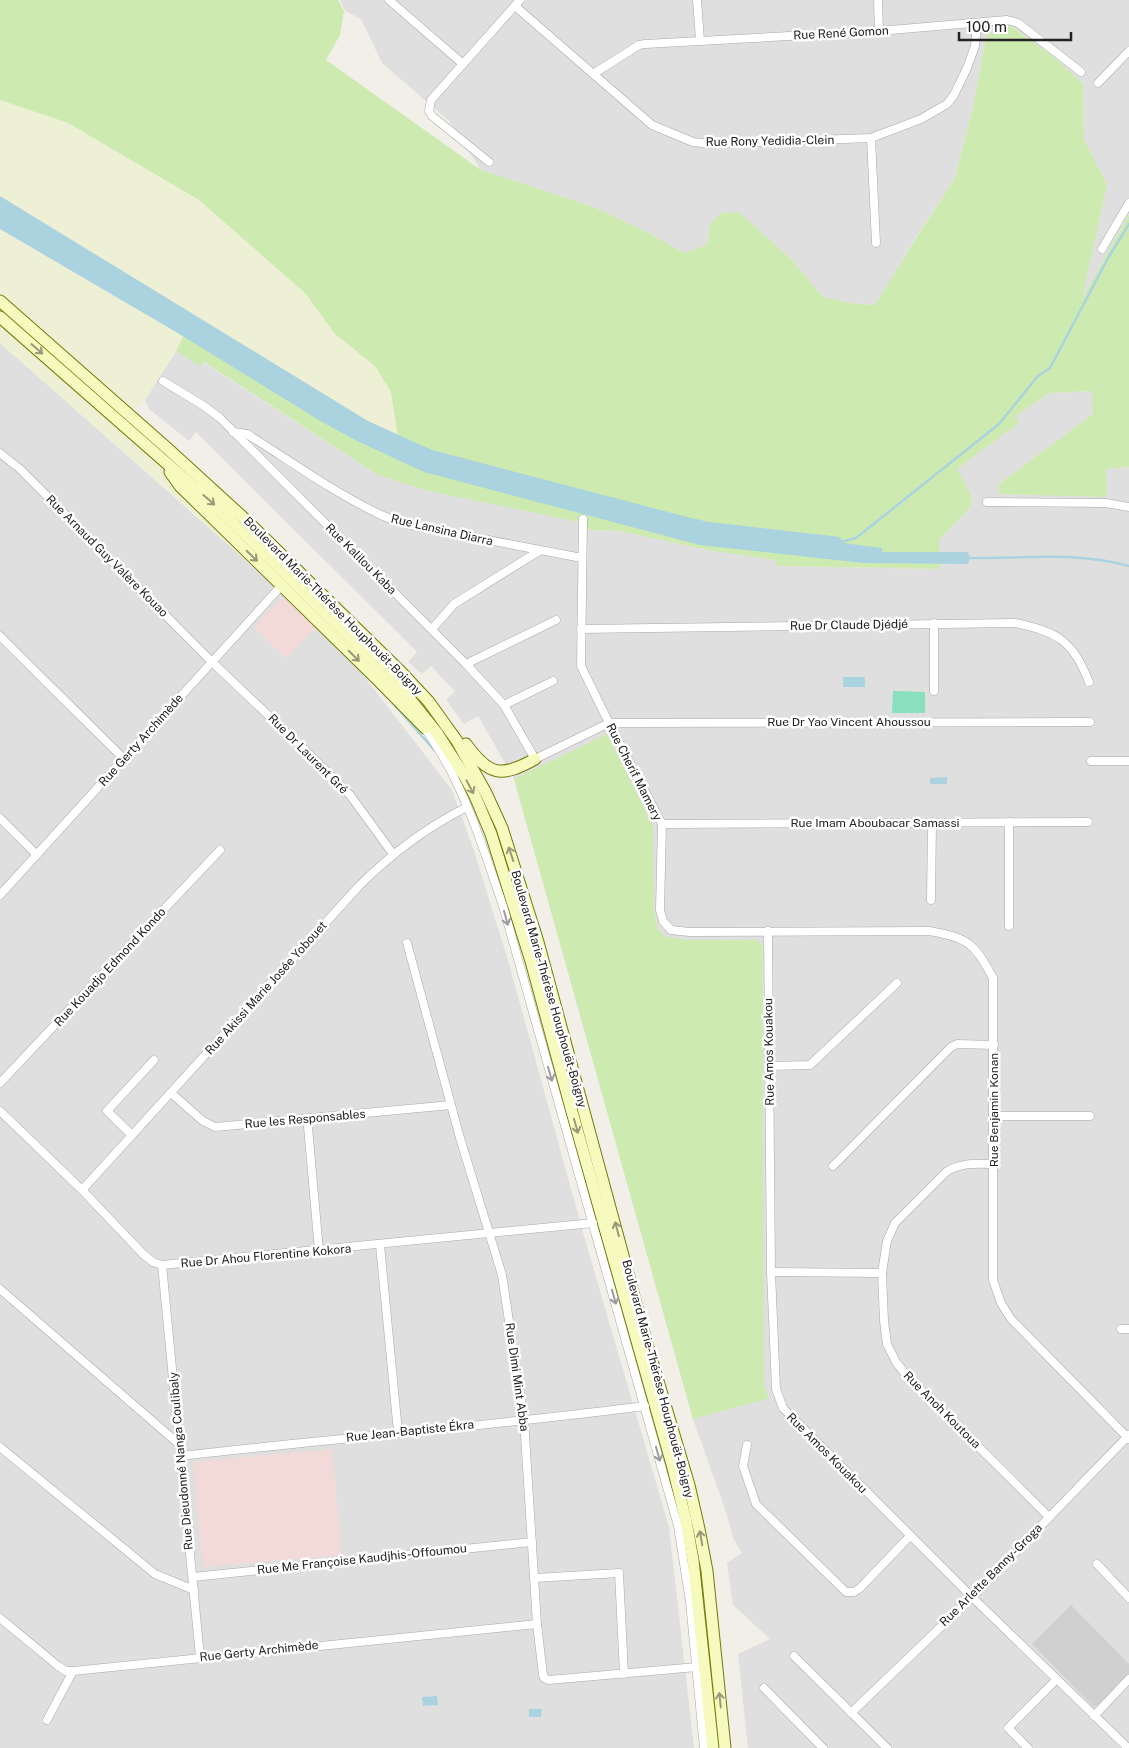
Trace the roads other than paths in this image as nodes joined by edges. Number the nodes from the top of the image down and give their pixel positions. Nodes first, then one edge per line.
1 (389, 0) edge
2 (698, 0) edge
3 (878, 0) edge
4 (517, 3) edge
5 (977, 23) junction
6 (879, 31) junction
7 (700, 40) junction
8 (1129, 50) edge
9 (463, 64) junction
10 (1081, 72) dead end
11 (593, 74) junction
12 (1098, 84) dead end
13 (871, 138) junction
14 (489, 162) dead end
15 (1129, 203) edge
16 (876, 243) dead end
17 (1102, 249) dead end
18 (0, 301) edge
19 (0, 317) edge
20 (163, 381) dead end
21 (233, 432) junction
22 (0, 453) edge
23 (159, 457) junction
24 (987, 502) dead end
25 (1129, 507) edge
26 (583, 519) dead end
27 (539, 551) junction
28 (582, 558) junction
29 (282, 585) junction
30 (556, 620) dead end
31 (934, 623) junction
32 (432, 629) junction
33 (581, 629) junction
34 (0, 636) edge
35 (212, 662) junction
36 (466, 664) junction
37 (553, 681) dead end
38 (1089, 682) dead end
39 (934, 691) dead end
40 (409, 698) junction
41 (429, 702) junction
42 (504, 704) junction
43 (1090, 722) dead end
44 (609, 723) junction
45 (426, 729) junction
46 (535, 759) junction
47 (124, 760) junction
48 (1129, 760) edge
49 (1091, 761) dead end
50 (468, 807) junction
51 (0, 818) edge
52 (932, 822) junction
53 (1009, 822) junction
54 (1088, 822) dead end
55 (662, 824) junction
56 (220, 850) dead end
57 (37, 854) junction
58 (393, 854) junction
59 (0, 895) edge
60 (931, 900) dead end
61 (1009, 926) dead end
62 (768, 931) junction
63 (407, 943) dead end
64 (897, 983) dead end
65 (994, 1045) junction
66 (154, 1060) dead end
67 (770, 1066) junction
68 (0, 1083) edge
69 (171, 1093) junction
70 (451, 1105) junction
71 (0, 1112) edge
72 (993, 1116) junction
73 (1090, 1116) dead end
74 (308, 1127) dead end
75 (132, 1135) junction
76 (994, 1164) junction
77 (832, 1166) dead end
78 (82, 1190) junction
79 (593, 1223) junction
80 (490, 1234) junction
81 (380, 1245) junction
82 (318, 1250) junction
83 (162, 1266) junction
84 (771, 1272) junction
85 (882, 1273) junction
86 (0, 1289) edge
87 (642, 1406) junction
88 (524, 1420) junction
89 (398, 1432) junction
90 (1128, 1437) edge
91 (747, 1444) dead end
92 (180, 1445) junction
93 (0, 1447) edge
94 (181, 1456) junction
95 (1049, 1517) junction
96 (910, 1536) junction
97 (532, 1542) junction
98 (1097, 1564) dead end
99 (192, 1577) junction
100 (535, 1578) junction
101 (194, 1590) junction
102 (972, 1597) junction
103 (1129, 1598) edge
104 (0, 1618) edge
105 (537, 1624) junction
106 (794, 1656) dead end
107 (200, 1657) junction
108 (697, 1667) junction
109 (73, 1671) junction
110 (624, 1674) junction
111 (1057, 1679) junction
112 (1129, 1680) edge
113 (764, 1688) dead end
114 (851, 1713) junction
115 (1094, 1716) junction
116 (48, 1720) dead end
117 (704, 1748) edge
118 (713, 1748) edge
119 (725, 1748) edge
120 (823, 1748) edge
121 (887, 1748) edge
122 (1028, 1748) edge
123 (1128, 1748) edge

1 - 9 street
2 - 7 street
3 - 6 street
4 - 9 street
4 - 11 street, Rue Rony Yedidia-Clein
5 - 6 street, Rue René Gomon
5 - 10 street, Rue René Gomon
5 - 13 street, Rue Rony Yedidia-Clein
6 - 7 street, Rue René Gomon
7 - 11 street, Rue René Gomon
8 - 12 street
9 - 14 street
11 - 13 street, Rue Rony Yedidia-Clein
13 - 16 street
15 - 17 street
18 - 41 main road, Boulevard Marie-Thérèse Houphouët-Boigny
19 -> 23 main road, Boulevard Marie-Thérèse Houphouët-Boigny
20 - 21 street, Rue Kalilou Kaba
21 - 27 street, Rue Lansina Diarra
21 - 32 street, Rue Kalilou Kaba
22 - 35 street, Rue Arnaud Guy Valère Kouao
23 -> 29 main road
23 -> 40 main road, Boulevard Marie-Thérèse Houphouët-Boigny
24 - 25 street
26 - 28 street, Rue Cherif Mamery
27 - 28 street, Rue Lansina Diarra
27 - 32 street
28 - 33 street, Rue Cherif Mamery
29 - 35 street, Rue Gerty Archimède
29 -> 45 main road
30 - 36 street
31 - 33 street, Rue Dr Claude Djédjé
31 - 38 street, Rue Dr Claude Djédjé
31 - 39 street
32 - 36 street, Rue Kalilou Kaba
33 - 44 street, Rue Cherif Mamery
34 - 47 street
35 - 47 street, Rue Gerty Archimède
35 - 58 street, Rue Dr Laurent Gré
36 - 42 street, Rue Kalilou Kaba
37 - 42 street
40 - 45 street
40 -> 118 main road, Boulevard Marie-Thérèse Houphouët-Boigny
41 - 46 main road
119 -> 41 main road, Boulevard Marie-Thérèse Houphouët-Boigny
42 - 46 street, Rue Kalilou Kaba
43 - 44 street, Rue Dr Yao Vincent Ahoussou
44 - 46 street
44 - 55 street, Rue Cherif Mamery
45 - 50 street
47 - 57 street, Rue Gerty Archimède
48 - 49 street
50 - 58 street, Rue Akissi Marie Josée Yobouet
50 -> 79 street
51 - 57 street
52 - 53 street, Rue Imam Aboubacar Samassi
52 - 55 street, Rue Imam Aboubacar Samassi
52 - 60 street
53 - 54 street, Rue Imam Aboubacar Samassi
53 - 61 street
55 - 62 street, Rue Cherif Mamery
56 - 68 street, Rue Kouadjo Edmond Kondo
57 - 59 street, Rue Gerty Archimède
58 - 69 street, Rue Akissi Marie Josée Yobouet
62 - 65 street, Rue Benjamin Konan
62 - 67 street, Rue Amos Kouakou
63 - 70 street, Rue Dimi Mint Abba
64 - 67 street
65 - 72 street, Rue Benjamin Konan
65 - 77 street
66 - 75 street
67 - 84 street, Rue Amos Kouakou
69 - 70 street, Rue les Responsables
69 - 75 street, Rue Akissi Marie Josée Yobouet
70 - 80 street, Rue Dimi Mint Abba
71 - 78 street, Rue Dr Ahou Florentine Kokora
72 - 73 street
72 - 76 street, Rue Benjamin Konan
74 - 82 street
75 - 78 street, Rue Akissi Marie Josée Yobouet
76 - 85 street, Rue Anoh Koutoua
76 - 90 street, Rue Benjamin Konan
78 - 83 street, Rue Dr Ahou Florentine Kokora
79 - 80 street, Rue Dr Ahou Florentine Kokora
79 -> 87 street
80 - 81 street, Rue Dr Ahou Florentine Kokora
80 - 88 street, Rue Dimi Mint Abba
81 - 82 street, Rue Dr Ahou Florentine Kokora
81 - 89 street
82 - 83 street, Rue Dr Ahou Florentine Kokora
83 - 92 street, Rue Dieudonné Nanga Coulibaly
84 - 85 street
84 - 96 street, Rue Amos Kouakou
85 - 95 street, Rue Anoh Koutoua
86 - 92 street
87 - 88 street, Rue Jean-Baptiste Ékra
87 -> 108 street
88 - 89 street, Rue Jean-Baptiste Ékra
88 - 97 street, Rue Dimi Mint Abba
89 - 94 street, Rue Jean-Baptiste Ékra
90 - 95 street, Rue Arlette Banny-Groga
91 - 96 street
92 - 94 street, Rue Dieudonné Nanga Coulibaly
93 - 101 street
94 - 99 street, Rue Dieudonné Nanga Coulibaly
95 - 102 street, Rue Arlette Banny-Groga
96 - 102 street, Rue Amos Kouakou
97 - 99 street, Rue Me Françoise Kaudjhis-Offoumou
97 - 100 street, Rue Dimi Mint Abba
98 - 103 street
99 - 101 street, Rue Dieudonné Nanga Coulibaly
100 - 105 street, Rue Dimi Mint Abba
100 - 110 street
101 - 107 street, Rue Dieudonné Nanga Coulibaly
102 - 111 street, Rue Amos Kouakou
102 - 114 street, Rue Arlette Banny-Groga
104 - 109 street
105 - 107 street, Rue Gerty Archimède
105 - 110 street, Rue Dimi Mint Abba
106 - 114 street
107 - 109 street, Rue Gerty Archimède
108 - 110 street, Rue Dimi Mint Abba
108 - 117 street
109 - 116 street
111 - 115 street, Rue Amos Kouakou
111 - 122 street
112 - 115 street
113 - 120 street
114 - 121 street
115 - 123 street, Rue Amos Kouakou

